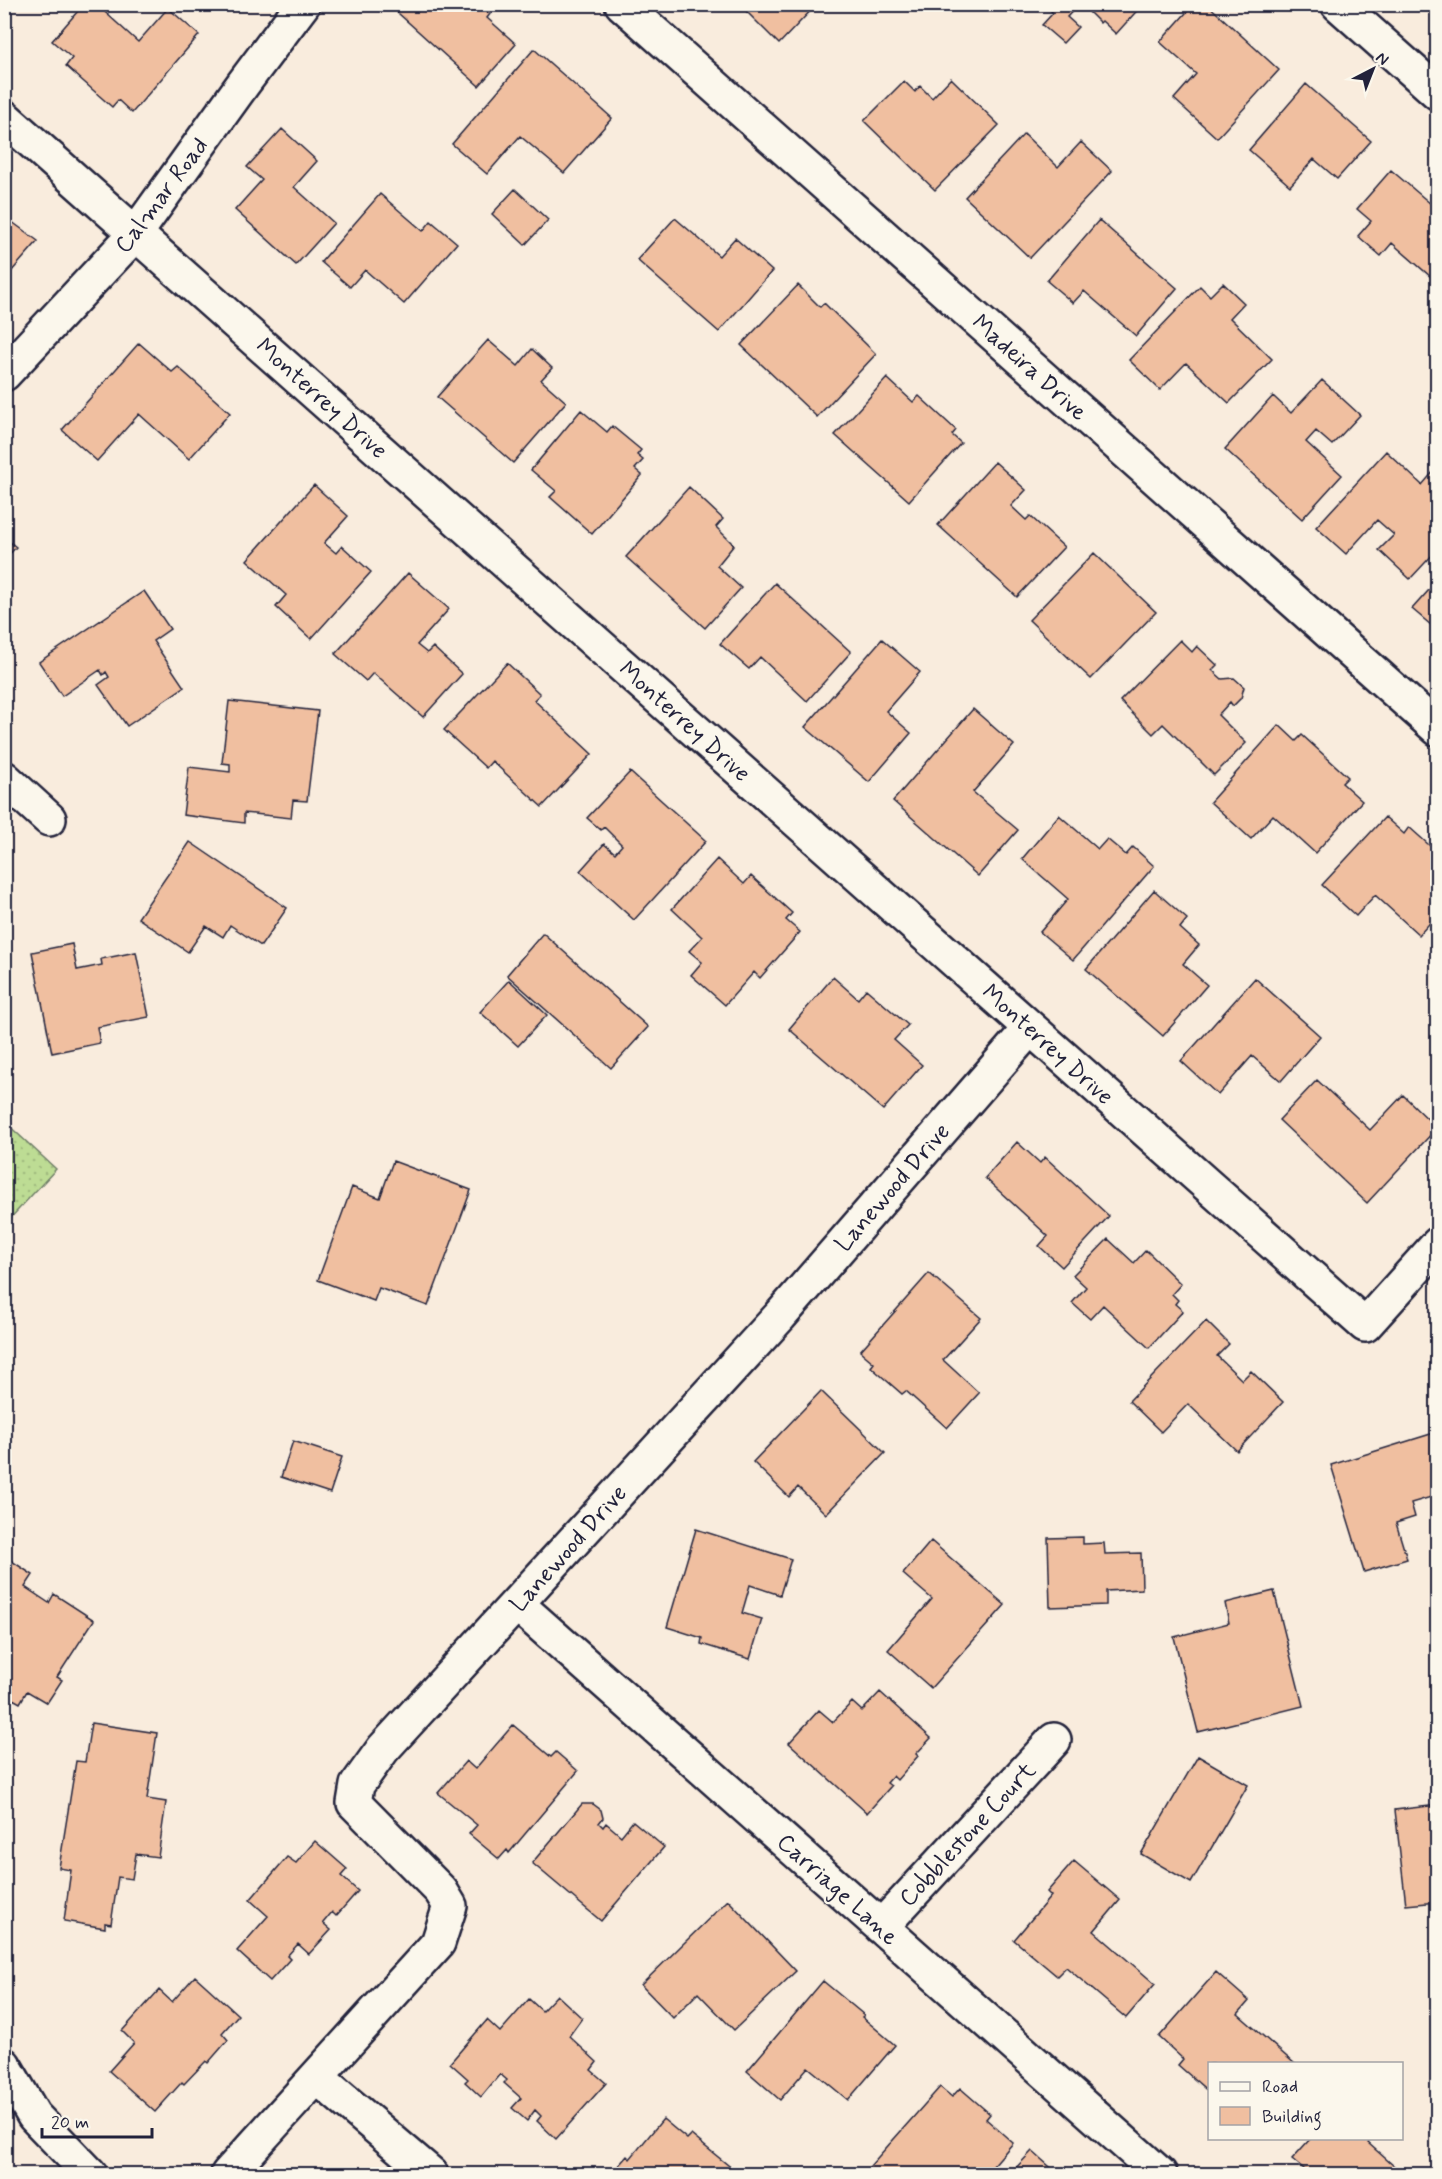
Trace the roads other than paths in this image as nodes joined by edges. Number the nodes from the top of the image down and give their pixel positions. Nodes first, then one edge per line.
1 (303, 4) edge
2 (622, 4) edge
3 (1338, 4) edge
4 (1437, 93) edge
5 (4, 117) edge
6 (136, 233) junction
7 (4, 374) edge
8 (1437, 729) edge
9 (4, 778) edge
10 (49, 819) dead end
11 (1030, 1028) junction
12 (1437, 1244) edge
13 (517, 1604) junction
14 (1053, 1740) dead end
15 (881, 1927) junction
16 (4, 2065) edge
17 (316, 2077) junction
18 (90, 2175) edge
19 (228, 2175) edge
20 (431, 2175) edge
21 (1160, 2175) edge

1 - 6 street, Calmar Road
2 - 8 street, Madeira Drive
3 - 4 street
5 - 6 street, Monterrey Drive
6 - 7 street, Calmar Road
6 - 11 street, Monterrey Drive
9 - 10 street
11 - 12 street, Monterrey Drive
11 - 13 street, Lanewood Drive
13 - 15 street, Carriage Lane
13 - 17 street, Lanewood Drive
14 - 15 street, Cobblestone Court
15 - 21 street, Carriage Lane
16 - 18 street
17 - 19 street
17 - 20 street

